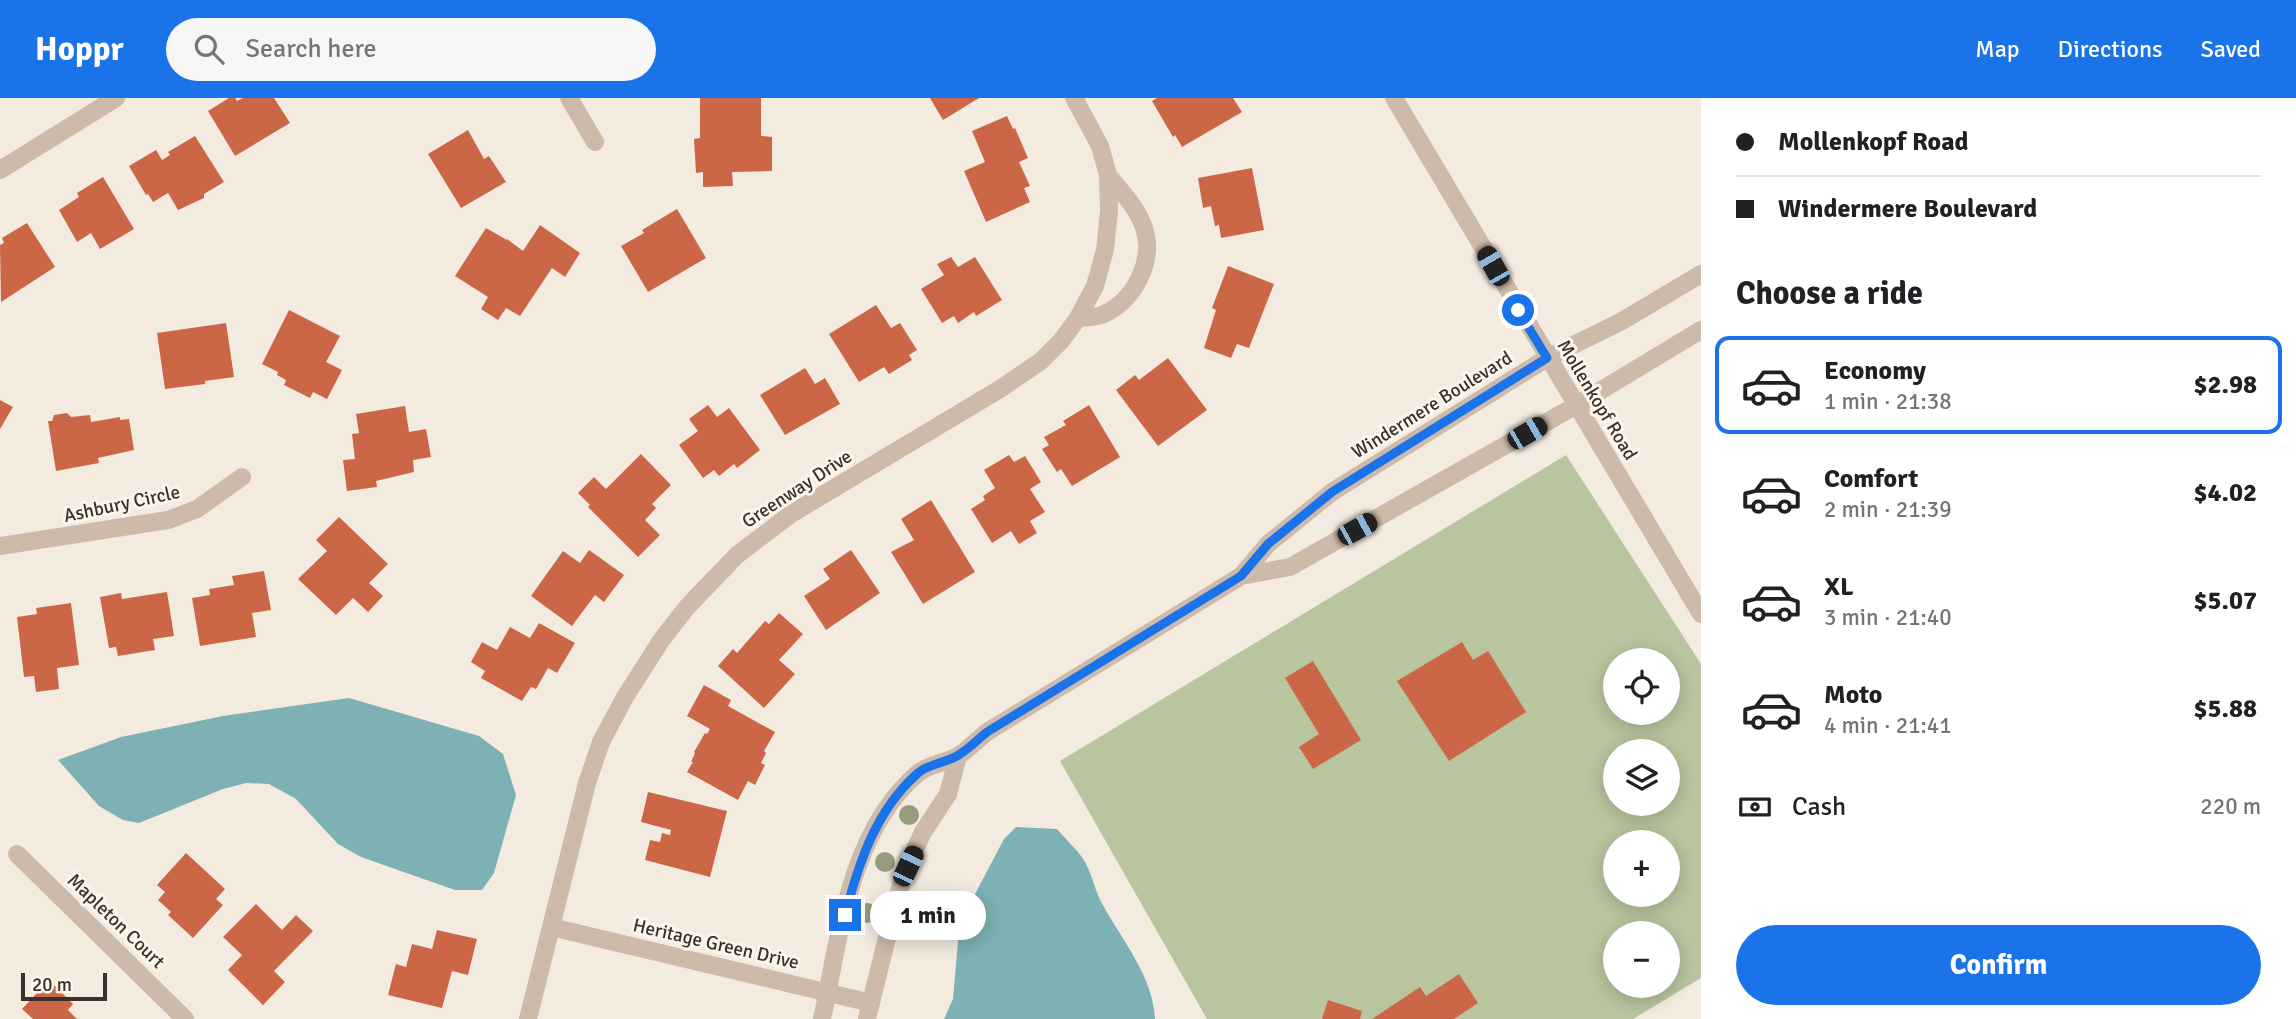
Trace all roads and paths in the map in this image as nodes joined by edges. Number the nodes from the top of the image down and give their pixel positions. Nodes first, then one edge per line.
1 (116, 98) edge
2 (569, 98) edge
3 (1074, 98) edge
4 (1394, 98) edge
5 (595, 142) dead end
6 (0, 170) edge
7 (1108, 176) junction
8 (1701, 274) edge
9 (1078, 318) junction
10 (1701, 331) edge
11 (1547, 358) junction
12 (1575, 406) junction
13 (242, 477) dead end
14 (0, 546) edge
15 (1241, 576) junction
16 (1701, 614) edge
17 (958, 756) junction
18 (17, 854) dead end
19 (551, 927) junction
20 (828, 992) junction
21 (869, 1011) edge
22 (185, 1019) edge
23 (528, 1019) edge
24 (822, 1019) edge

1 - 6 street
2 - 5 street
3 - 7 street, Greenway Drive
4 - 11 street, Mollenkopf Road
7 - 9 street, Greenway Drive
7 - 9 street
8 - 11 street, Windermere Boulevard
9 - 19 street, Greenway Drive
10 - 12 street, Windermere Boulevard
11 - 12 street, Mollenkopf Road
11 - 15 street, Windermere Boulevard
12 - 15 street, Windermere Boulevard
12 - 16 street, Mollenkopf Road
13 - 14 street, Ashbury Circle
15 - 17 street, Windermere Boulevard
17 - 20 street, Windermere Boulevard
17 - 21 street
18 - 22 street, Mapleton Court
19 - 20 street, Heritage Green Drive
19 - 23 street, Greenway Drive
20 - 21 street, Heritage Green Drive
20 - 24 street, Windermere Boulevard

